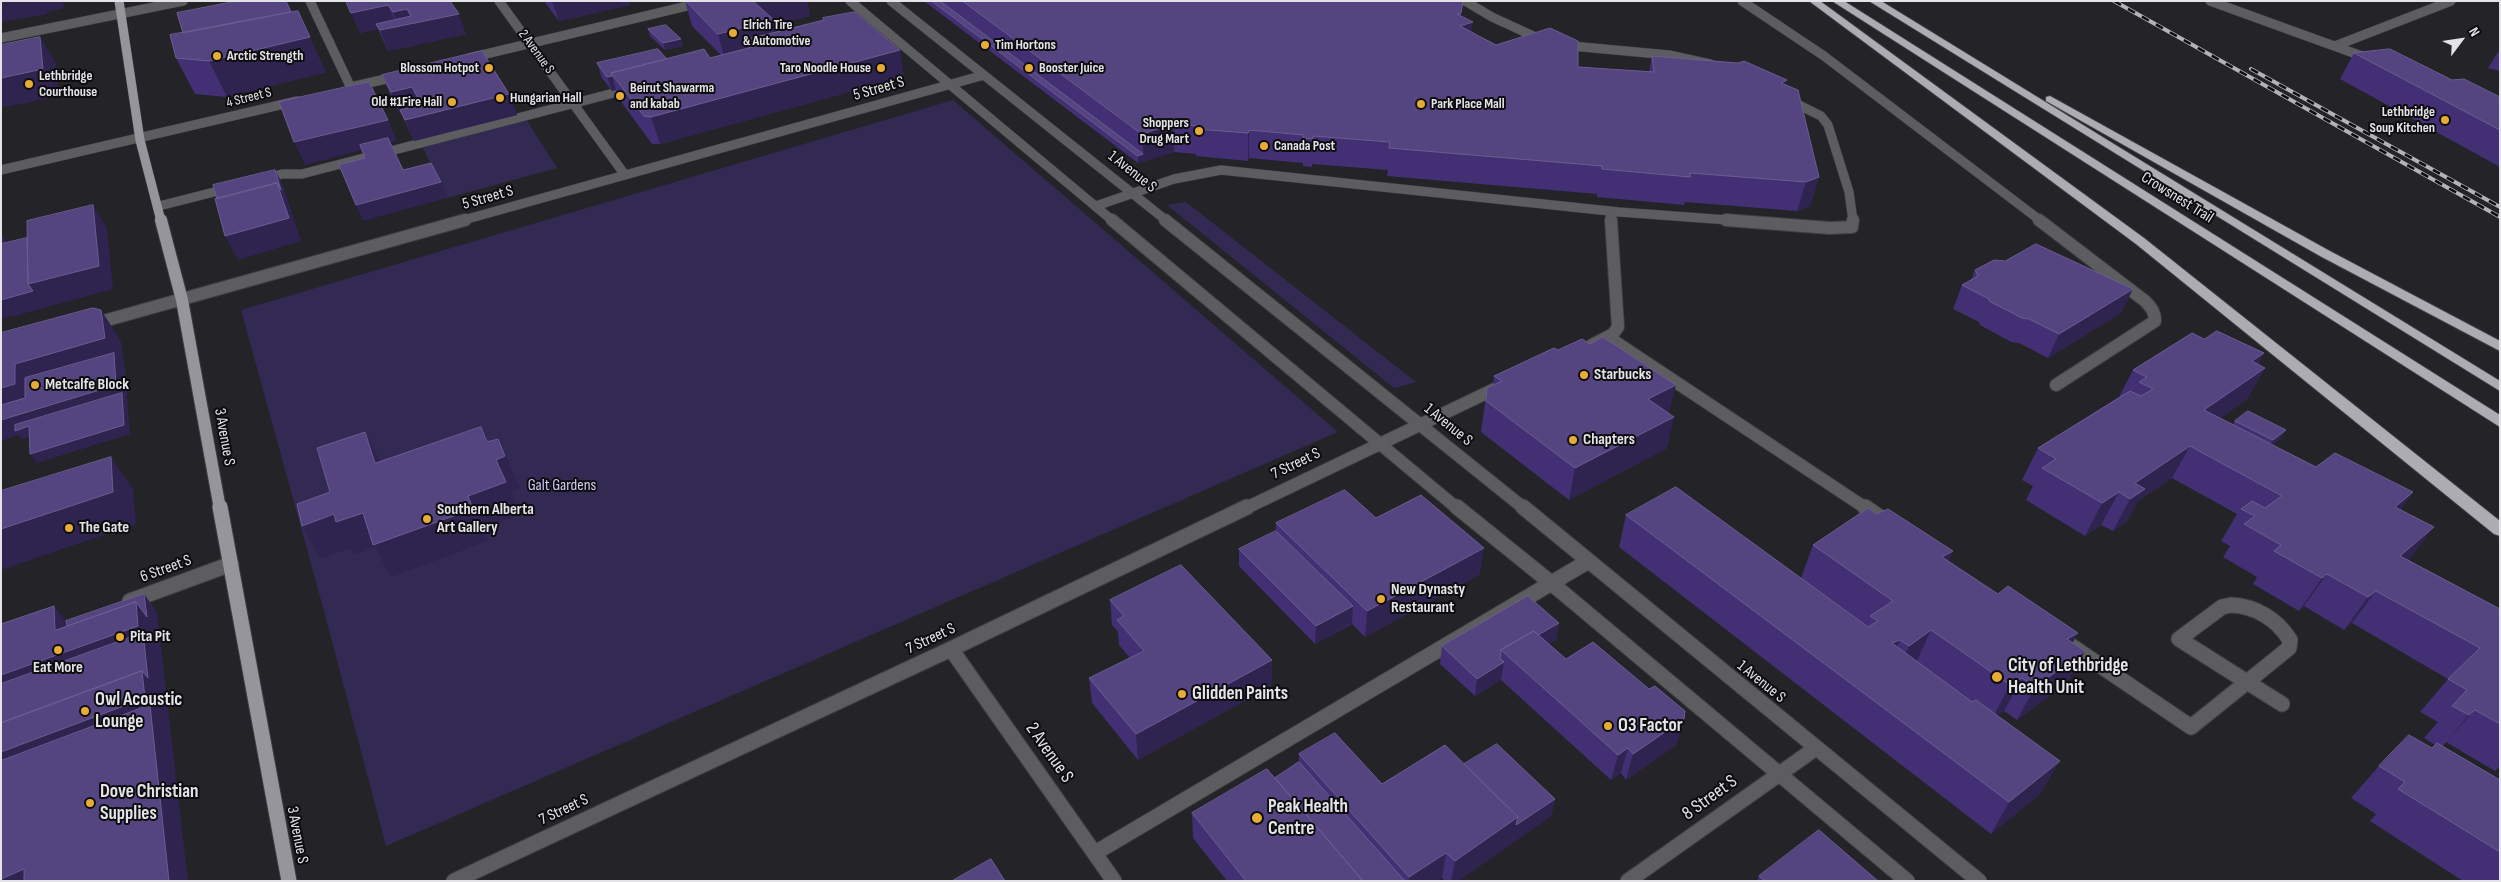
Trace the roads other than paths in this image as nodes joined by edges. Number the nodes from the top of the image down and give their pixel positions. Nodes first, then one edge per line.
1 (183, 1) edge
2 (310, 1) edge
3 (499, 1) edge
4 (708, 1) edge
5 (850, 1) edge
6 (891, 1) edge
7 (1465, 1) edge
8 (1742, 1) edge
9 (1814, 1) edge
10 (1837, 1) edge
11 (1874, 1) edge
12 (1880, 1) edge
13 (2210, 1) edge
14 (2451, 1) edge
15 (120, 8) edge
16 (1, 38) edge
17 (530, 43) junction
18 (2335, 46) junction
19 (455, 62) edge
20 (2381, 62) edge
21 (1718, 66) edge
22 (408, 73) edge
23 (984, 75) junction
24 (950, 84) junction
25 (640, 86) edge
26 (1774, 92) edge
27 (304, 99) edge
28 (573, 103) junction
29 (140, 140) junction
30 (1, 170) edge
31 (625, 175) junction
32 (254, 182) edge
33 (236, 186) edge
34 (1133, 193) junction
35 (159, 206) junction
36 (1096, 206) junction
37 (1610, 211) junction
38 (182, 300) junction
39 (84, 327) edge
40 (1608, 337) junction
41 (2500, 347) edge
42 (1583, 348) edge
43 (1513, 380) edge
44 (2056, 385) dead end
45 (2500, 387) edge
46 (2500, 422) edge
47 (1420, 424) junction
48 (1379, 444) junction
49 (1894, 526) edge
50 (2500, 530) edge
51 (1587, 562) junction
52 (231, 564) junction
53 (1550, 582) junction
54 (114, 606) edge
55 (2054, 634) edge
56 (951, 649) junction
57 (2247, 681) junction
58 (2282, 704) dead end
59 (1816, 748) junction
60 (1779, 772) junction
61 (1095, 853) junction
62 (289, 881) edge
63 (454, 881) edge
64 (1114, 881) edge
65 (1628, 881) edge
66 (1907, 881) edge
67 (1979, 881) edge

1 - 15 street
2 - 22 street
3 - 17 street, 2 Avenue S
4 - 17 street
5 - 24 street
6 - 23 street, 1 Avenue S
7 - 21 street
8 - 44 street
9 - 50 highway
10 - 46 highway, Crowsnest Trail
11 - 45 highway, Crowsnest Trail
12 - 41 highway
13 - 18 street
14 - 18 street
15 - 16 street
15 - 29 main road, 3 Avenue S
17 - 19 street
17 - 28 street, 2 Avenue S
18 - 20 street
23 - 24 street, 5 Street S
23 - 34 street, 1 Avenue S
24 - 31 street, 5 Street S
24 - 36 street
25 - 28 street
26 - 37 street
27 - 29 street, 4 Street S
28 - 31 street, 2 Avenue S
28 - 32 street
29 - 30 street, 4 Street S
29 - 35 main road, 3 Avenue S
31 - 38 street, 5 Street S
33 - 35 street
34 - 36 street
34 - 37 street
34 - 47 street, 1 Avenue S
35 - 38 main road, 3 Avenue S
36 - 48 street
37 - 40 street
38 - 39 street, 5 Street S
38 - 52 main road, 3 Avenue S
40 - 42 street
40 - 49 street
43 - 47 street, 7 Street S
47 - 48 street, 7 Street S
47 - 51 street, 1 Avenue S
48 - 53 street
48 - 56 street, 7 Street S
51 - 53 street
51 - 59 street, 1 Avenue S
52 - 54 street, 6 Street S
52 - 62 main road, 3 Avenue S
53 - 60 street
53 - 61 street
55 - 57 street
56 - 61 street, 2 Avenue S
56 - 63 street, 7 Street S
57 - 57 street
57 - 58 street
59 - 60 street, 8 Street S
59 - 67 street, 1 Avenue S
60 - 65 street, 8 Street S
60 - 66 street
61 - 64 street, 2 Avenue S

